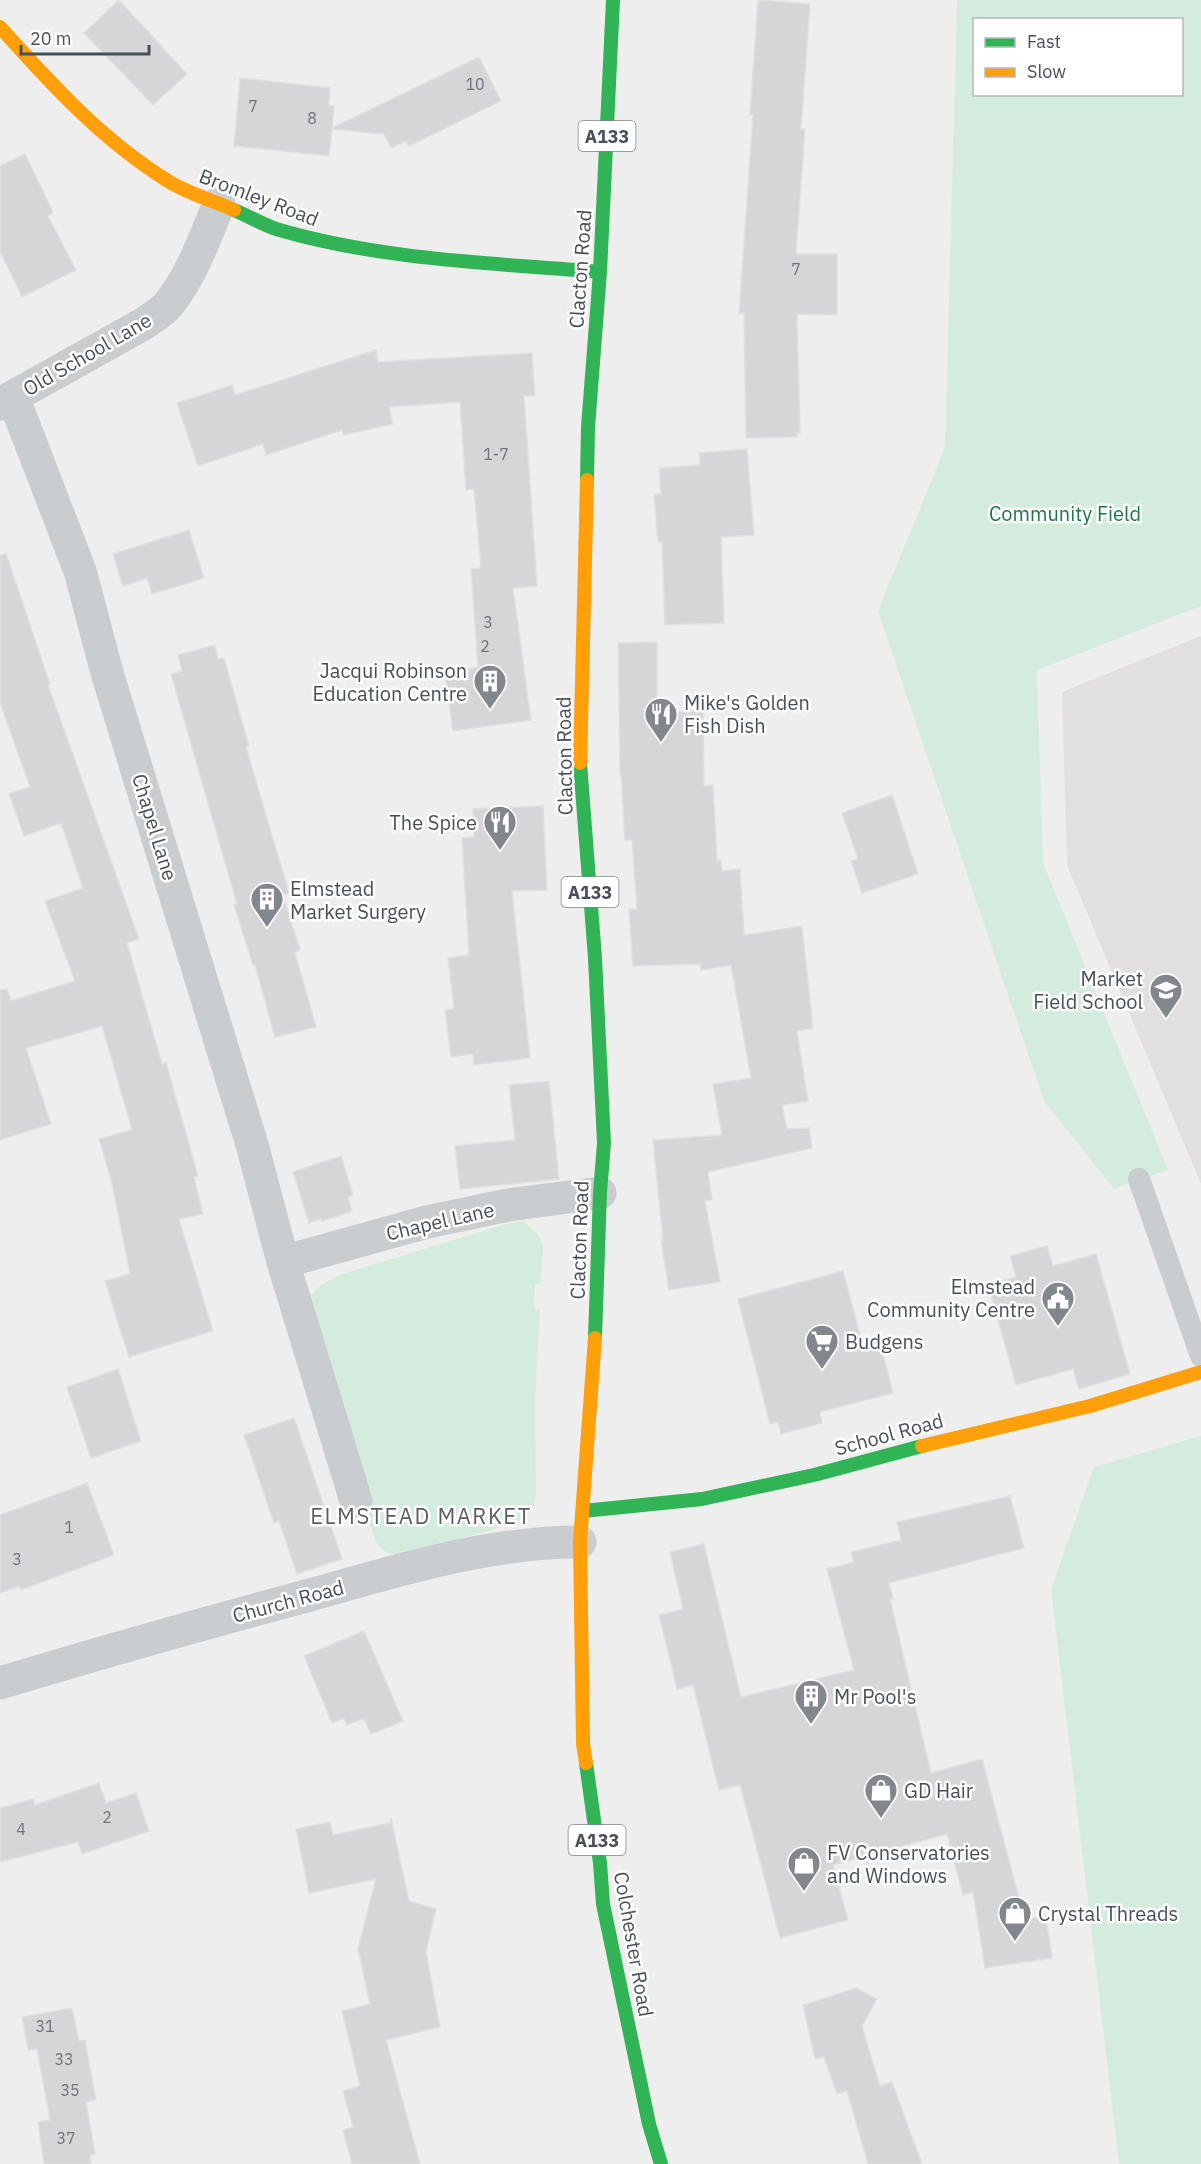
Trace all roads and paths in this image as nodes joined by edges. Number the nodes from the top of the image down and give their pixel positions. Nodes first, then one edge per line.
1 (613, 0) edge
2 (0, 27) edge
3 (219, 203) junction
4 (600, 272) junction
5 (6, 400) edge
6 (1139, 1179) dead end
7 (600, 1194) junction
8 (283, 1262) junction
9 (1201, 1356) edge
10 (1201, 1372) edge
11 (356, 1501) dead end
12 (582, 1526) junction
13 (0, 1683) edge
14 (660, 2164) edge

1 - 4 main road, Clacton Road / A133
2 - 3 main road, Bromley Road
3 - 4 main road, Bromley Road
3 - 5 street, Old School Lane
4 - 7 main road, Clacton Road / A133
5 - 8 street, Chapel Lane
6 - 9 lane
7 - 8 street, Chapel Lane
7 - 12 main road, Clacton Road / A133
8 - 11 street, Chapel Lane
10 - 12 main road, School Road
12 - 13 street, Church Road
12 - 14 main road, Colchester Road / A133

